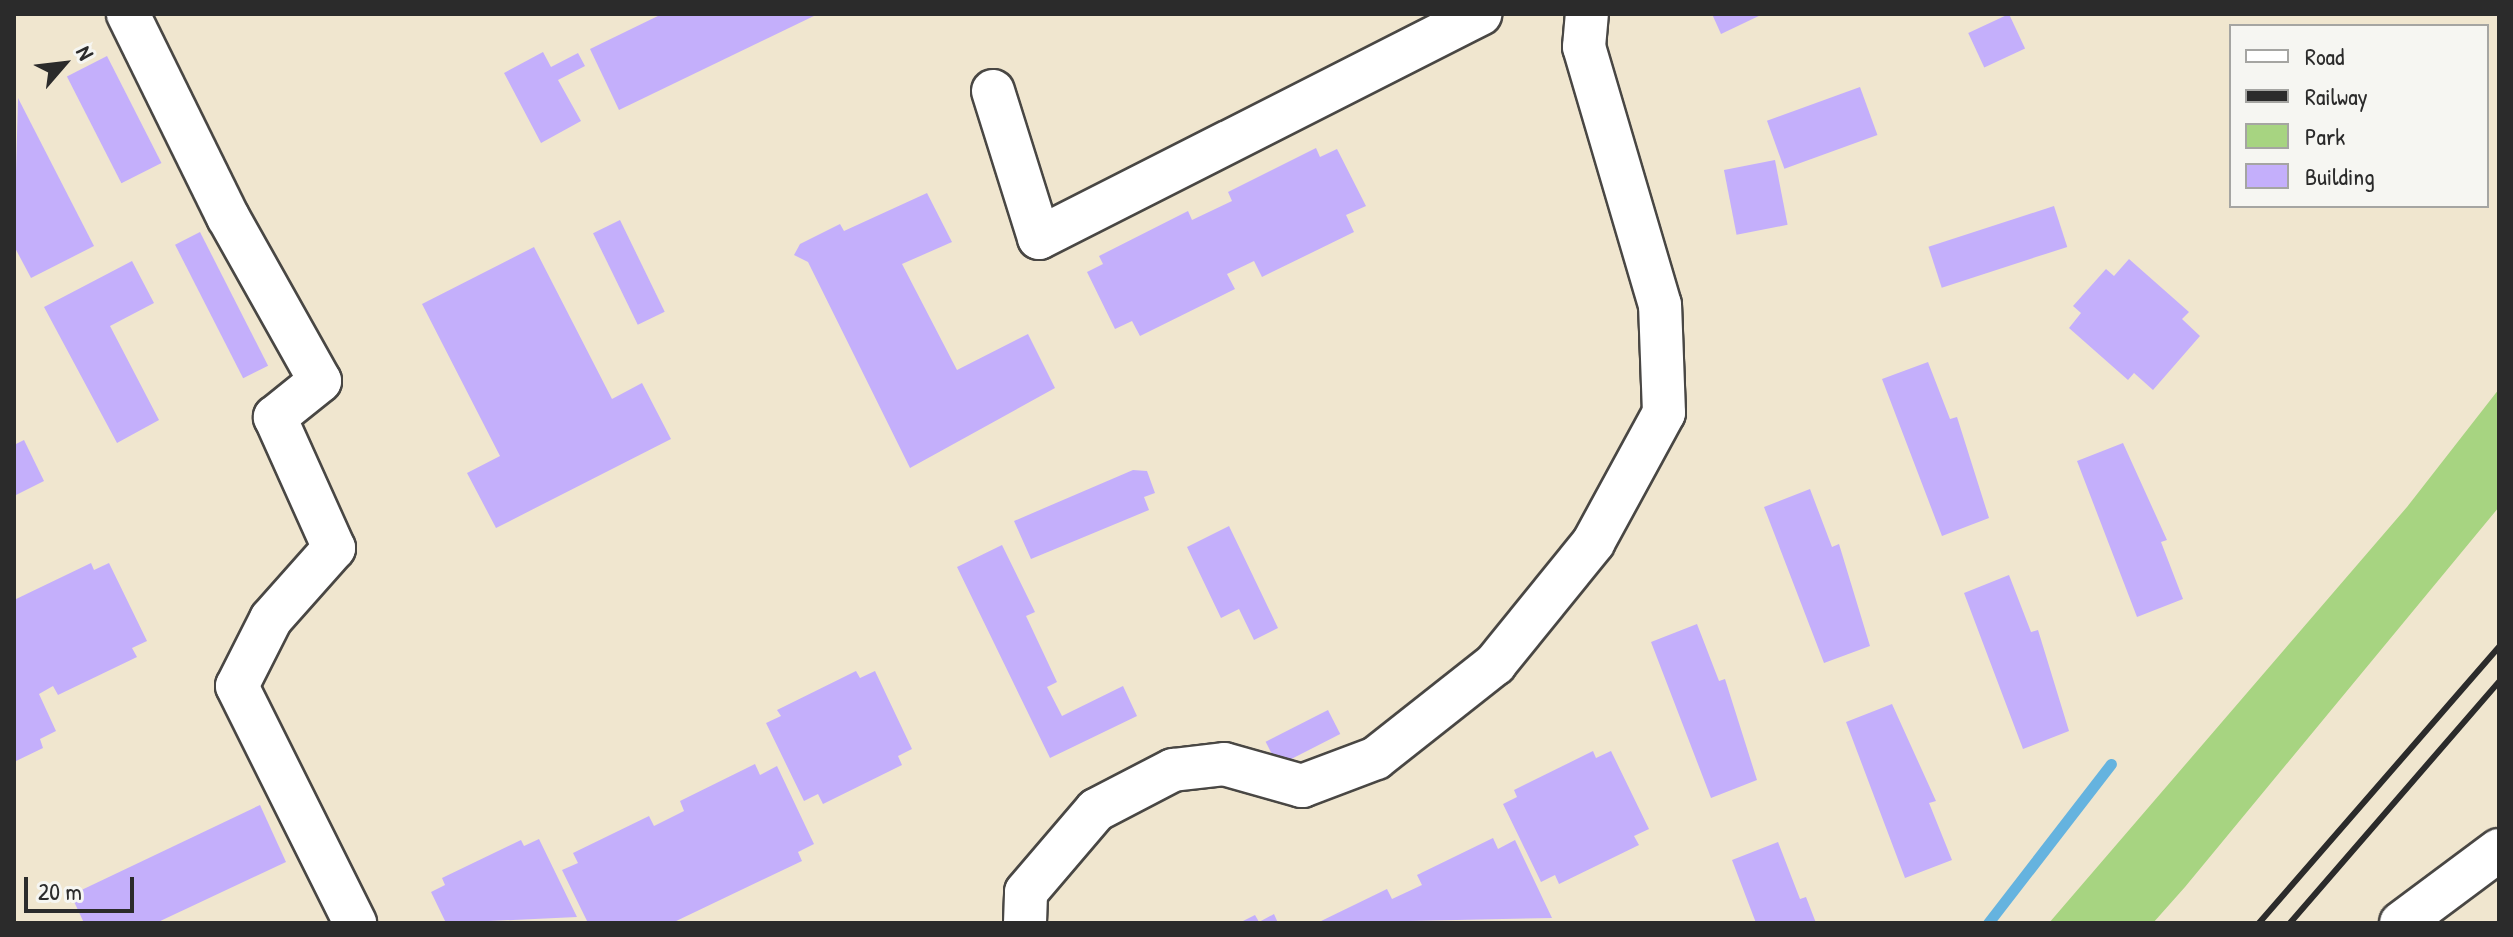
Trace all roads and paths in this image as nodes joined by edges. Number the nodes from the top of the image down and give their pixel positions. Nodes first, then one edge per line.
1 (128, 14) edge
2 (1480, 14) edge
3 (1587, 14) edge
4 (993, 91) dead end
5 (2499, 850) edge
6 (355, 923) edge
7 (1025, 923) edge
8 (2401, 923) edge

1 - 6 street
2 - 4 street
3 - 7 street
5 - 8 street

